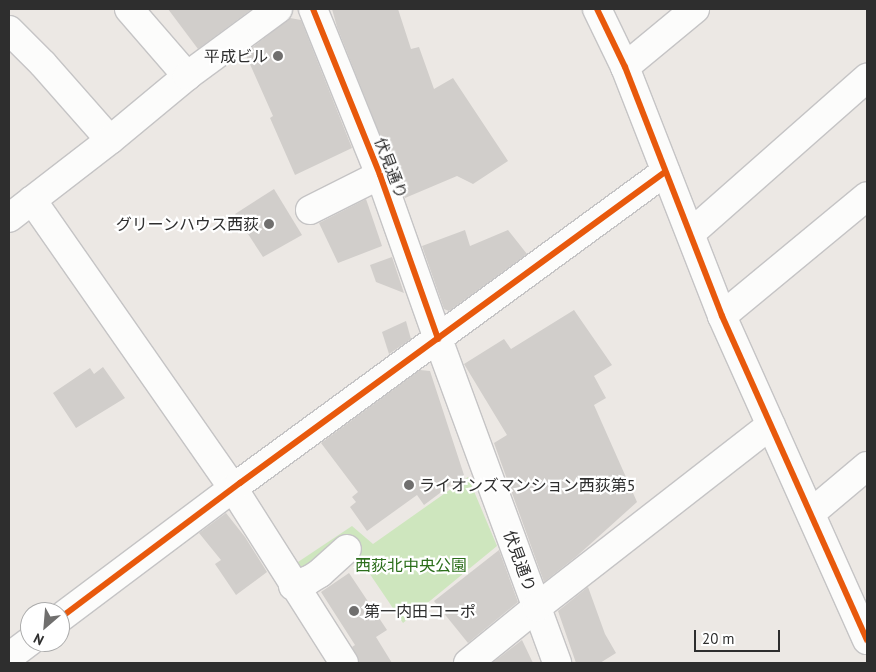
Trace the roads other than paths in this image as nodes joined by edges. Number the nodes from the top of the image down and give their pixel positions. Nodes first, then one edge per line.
1 (129, 9) edge
2 (278, 9) edge
3 (313, 9) edge
4 (597, 9) edge
5 (695, 9) edge
6 (9, 30) edge
7 (625, 68) junction
8 (187, 76) junction
9 (867, 78) edge
10 (110, 140) junction
11 (665, 172) junction
12 (380, 175) junction
13 (867, 196) edge
14 (32, 200) junction
15 (310, 210) dead end
16 (9, 218) edge
17 (691, 233) junction
18 (722, 316) junction
19 (438, 339) junction
20 (771, 425) junction
21 (867, 466) edge
22 (232, 488) junction
23 (811, 513) junction
24 (347, 549) dead end
25 (293, 586) junction
26 (537, 607) junction
27 (70, 610) edge
28 (867, 640) edge
29 (20, 649) edge
30 (9, 657) edge
31 (344, 663) edge
32 (468, 663) edge
33 (557, 663) edge

1 - 8 street
2 - 8 street
3 - 12 street, 伏見通り
4 - 7 street
5 - 7 street
6 - 10 street
7 - 11 street
8 - 10 street
9 - 17 street
10 - 14 street
11 - 17 street
11 - 19 street
12 - 15 street
12 - 19 street, 伏見通り
13 - 18 street
14 - 16 street
14 - 22 street
17 - 18 street
18 - 20 street
19 - 22 street
19 - 26 street, 伏見通り
20 - 23 street
20 - 26 street
21 - 23 street
22 - 25 street
22 - 27 street
23 - 28 street
24 - 25 street
25 - 31 street
26 - 32 street
26 - 33 street, 伏見通り
29 - 30 street

